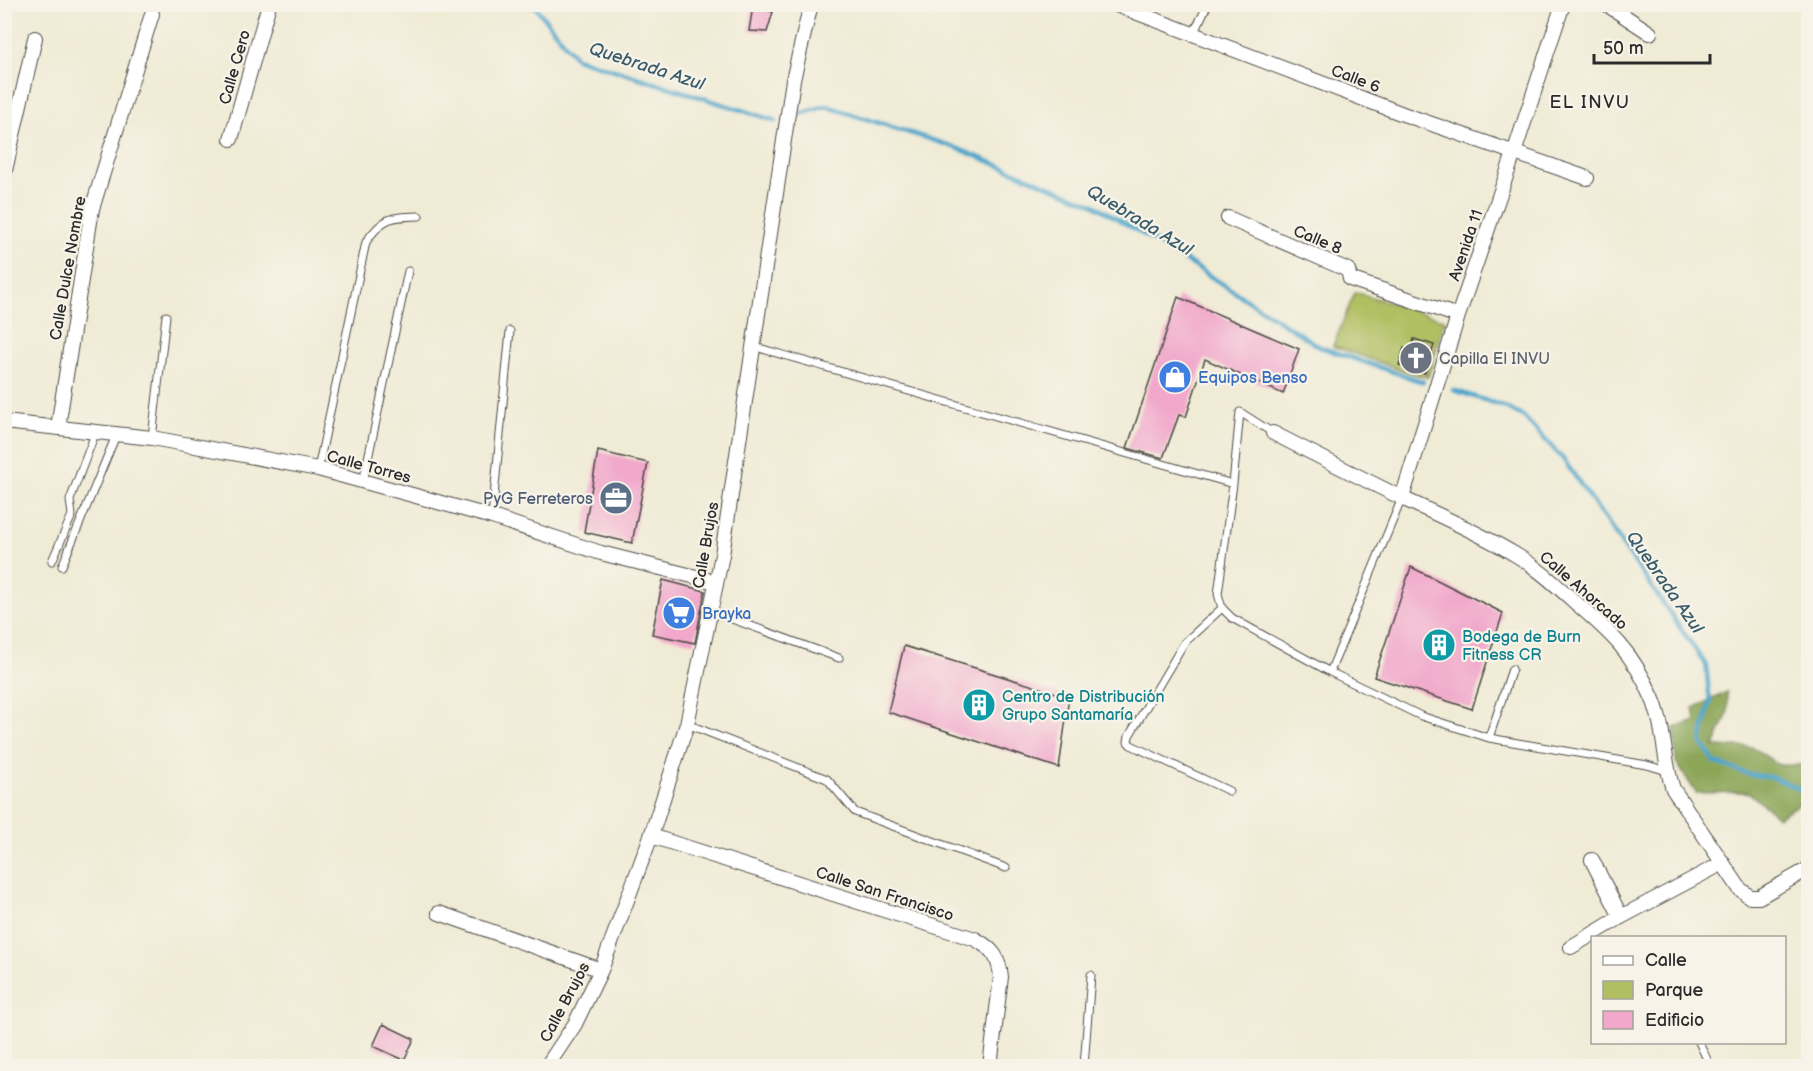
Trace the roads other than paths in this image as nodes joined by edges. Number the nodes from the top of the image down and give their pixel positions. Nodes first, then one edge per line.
1 (269, 4) edge
2 (811, 4) edge
3 (1114, 4) edge
4 (1208, 4) edge
5 (1563, 4) edge
6 (1606, 4) edge
7 (152, 14) dead end
8 (1650, 33) dead end
9 (1193, 34) junction
10 (35, 39) dead end
11 (231, 139) dead end
12 (1514, 153) junction
13 (4, 175) edge
14 (1587, 178) dead end
15 (419, 216) dead end
16 (1228, 218) dead end
17 (408, 271) dead end
18 (166, 316) dead end
19 (1458, 316) junction
20 (510, 331) dead end
21 (752, 346) junction
22 (4, 422) edge
23 (58, 427) junction
24 (96, 431) junction
25 (117, 433) junction
26 (1273, 433) joint
27 (152, 438) junction
28 (318, 469) junction
29 (363, 482) junction
30 (1233, 484) junction
31 (1402, 498) junction
32 (492, 517) junction
33 (52, 561) dead end
34 (62, 566) dead end
35 (716, 582) junction
36 (1222, 608) junction
37 (710, 611) junction
38 (839, 658) dead end
39 (1512, 669) dead end
40 (1330, 672) junction
41 (687, 724) junction
42 (1489, 738) junction
43 (1667, 771) junction
44 (1229, 791) dead end
45 (651, 836) junction
46 (1592, 860) dead end
47 (1723, 864) junction
48 (1006, 868) dead end
49 (1809, 869) edge
50 (440, 913) dead end
51 (1621, 917) junction
52 (1571, 947) dead end
53 (601, 970) junction
54 (1091, 975) dead end
55 (1700, 1044) edge
56 (547, 1066) edge
57 (990, 1066) edge
58 (1084, 1066) edge
59 (1710, 1066) edge

1 - 11 street, Calle Cero
2 - 21 street, Calle Brujos
3 - 9 street, Calle 6
4 - 9 lane
5 - 12 street, Avenida 11
6 - 8 street
7 - 23 street, Calle Dulce Nombre
9 - 12 street, Calle 6
10 - 13 street
12 - 14 street, Calle 6
12 - 19 street, Avenida 11
15 - 28 lane
16 - 19 street, Calle 8
17 - 29 lane
18 - 27 lane
19 - 31 street, Avenida 11
20 - 32 lane
21 - 30 lane
21 - 35 street, Calle Brujos
22 - 23 street, Calle Torres
23 - 24 street, Calle Torres
24 - 25 street, Calle Torres
24 - 33 lane
25 - 27 street, Calle Torres
25 - 34 lane
26 - 30 lane
26 - 31 street, Calle Ahorcado
27 - 28 street, Calle Torres
28 - 29 street, Calle Torres
29 - 32 street, Calle Torres
30 - 36 lane
31 - 40 lane
31 - 43 street, Calle Ahorcado
32 - 35 street, Calle Torres
35 - 37 street, Calle Brujos
36 - 40 lane
36 - 44 lane
37 - 38 lane
37 - 41 street, Calle Brujos
39 - 42 lane
40 - 42 lane
41 - 45 street, Calle Brujos
41 - 48 lane
42 - 43 lane
43 - 47 street, Calle Ahorcado
45 - 53 street, Calle Brujos
45 - 57 street, Calle San Francisco
46 - 51 street
47 - 49 street, Calle Ahorcado
47 - 51 street
50 - 53 street
51 - 52 street
53 - 56 street, Calle Brujos
54 - 58 lane
55 - 59 lane

